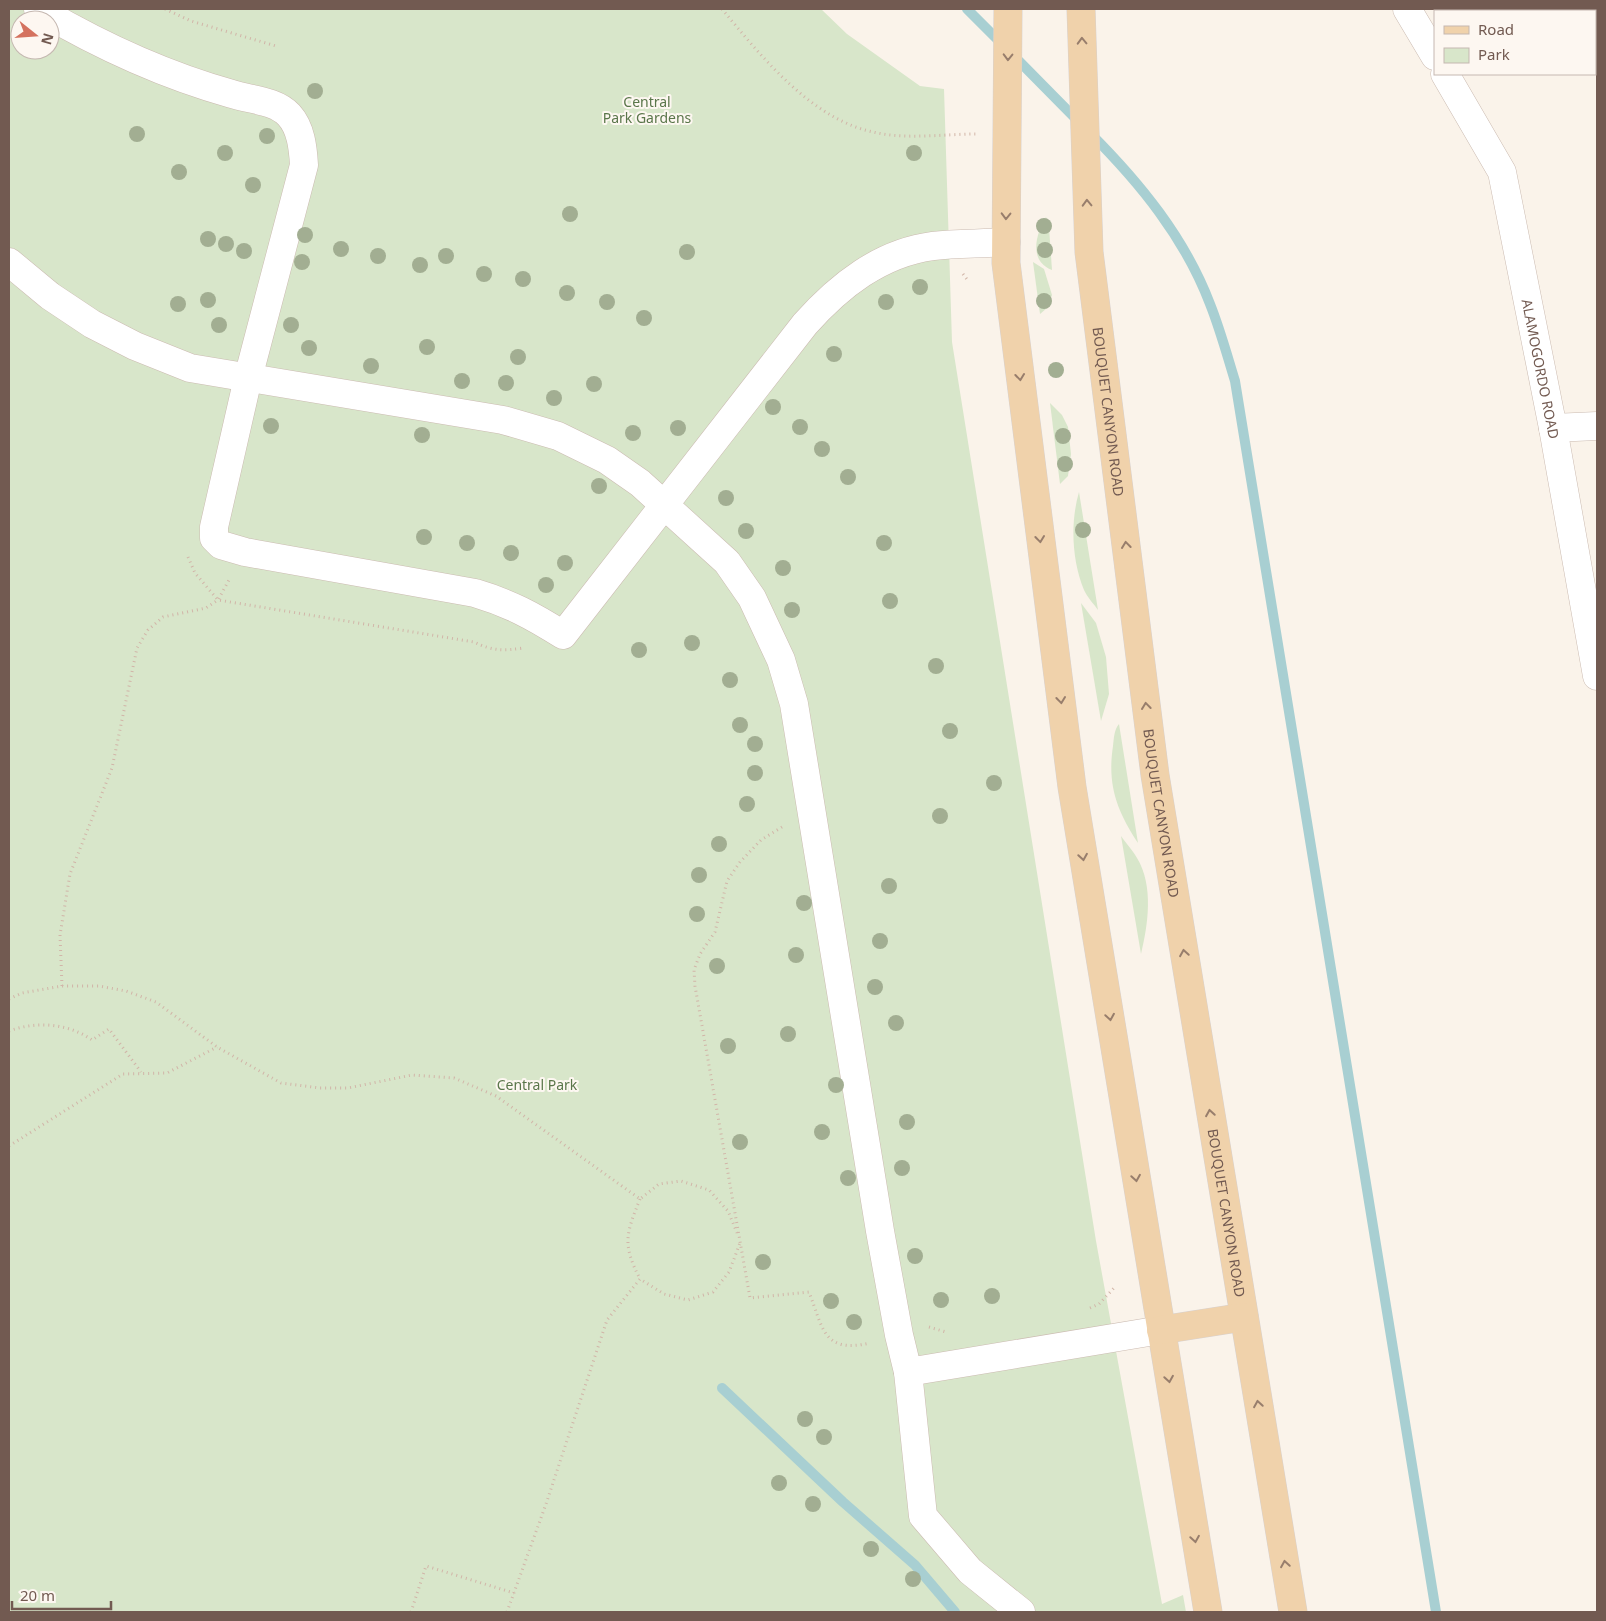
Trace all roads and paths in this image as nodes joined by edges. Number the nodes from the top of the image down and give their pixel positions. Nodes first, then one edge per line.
1 (38, 9) edge
2 (165, 9) edge
3 (722, 9) edge
4 (1008, 9) edge
5 (1081, 9) edge
6 (1408, 9) edge
7 (276, 46) dead end
8 (1434, 54) edge
9 (1446, 75) edge
10 (1007, 133) junction
11 (1006, 242) junction
12 (9, 262) edge
13 (248, 378) junction
14 (1597, 426) edge
15 (1553, 428) junction
16 (663, 505) junction
17 (185, 551) dead end
18 (246, 552) junction
19 (218, 600) junction
20 (529, 647) dead end
21 (1597, 676) edge
22 (786, 821) dead end
23 (62, 986) junction
24 (9, 999) edge
25 (9, 1031) edge
26 (217, 1047) junction
27 (141, 1073) junction
28 (9, 1146) edge
29 (640, 1199) junction
30 (740, 1241) junction
31 (640, 1279) junction
32 (1114, 1288) dead end
33 (1086, 1310) dead end
34 (1244, 1317) junction
35 (1161, 1330) junction
36 (952, 1332) dead end
37 (899, 1335) junction
38 (908, 1372) junction
39 (514, 1593) junction
40 (411, 1612) edge
41 (506, 1612) edge
42 (1021, 1612) edge
43 (1208, 1612) edge
44 (1293, 1612) edge

1 - 13 street
2 - 7 path
3 - 10 path
4 -> 10 main road
34 -> 5 main road, BOUQUET CANYON ROAD
6 - 8 street
9 - 15 street, ALAMOGORDO ROAD
10 -> 11 main road
11 - 16 street
11 -> 35 main road
12 - 13 street
13 - 16 street
13 - 18 street
14 - 15 street
15 - 21 street, ALAMOGORDO ROAD
16 - 18 street
16 - 37 street
17 - 19 path
18 - 19 path
19 - 20 path
19 - 23 path
22 - 30 path
23 - 24 path
23 - 26 path
25 - 27 path
26 - 27 path
26 - 29 path
27 - 28 path
29 - 30 path
29 - 31 path
30 - 31 path
30 - 37 path
31 - 39 path
32 - 33 path
34 - 35 main road
44 -> 34 main road, BOUQUET CANYON ROAD
35 - 38 street
35 -> 43 main road
36 - 37 path
37 - 38 street
38 - 42 street
39 - 40 path
39 - 41 path

